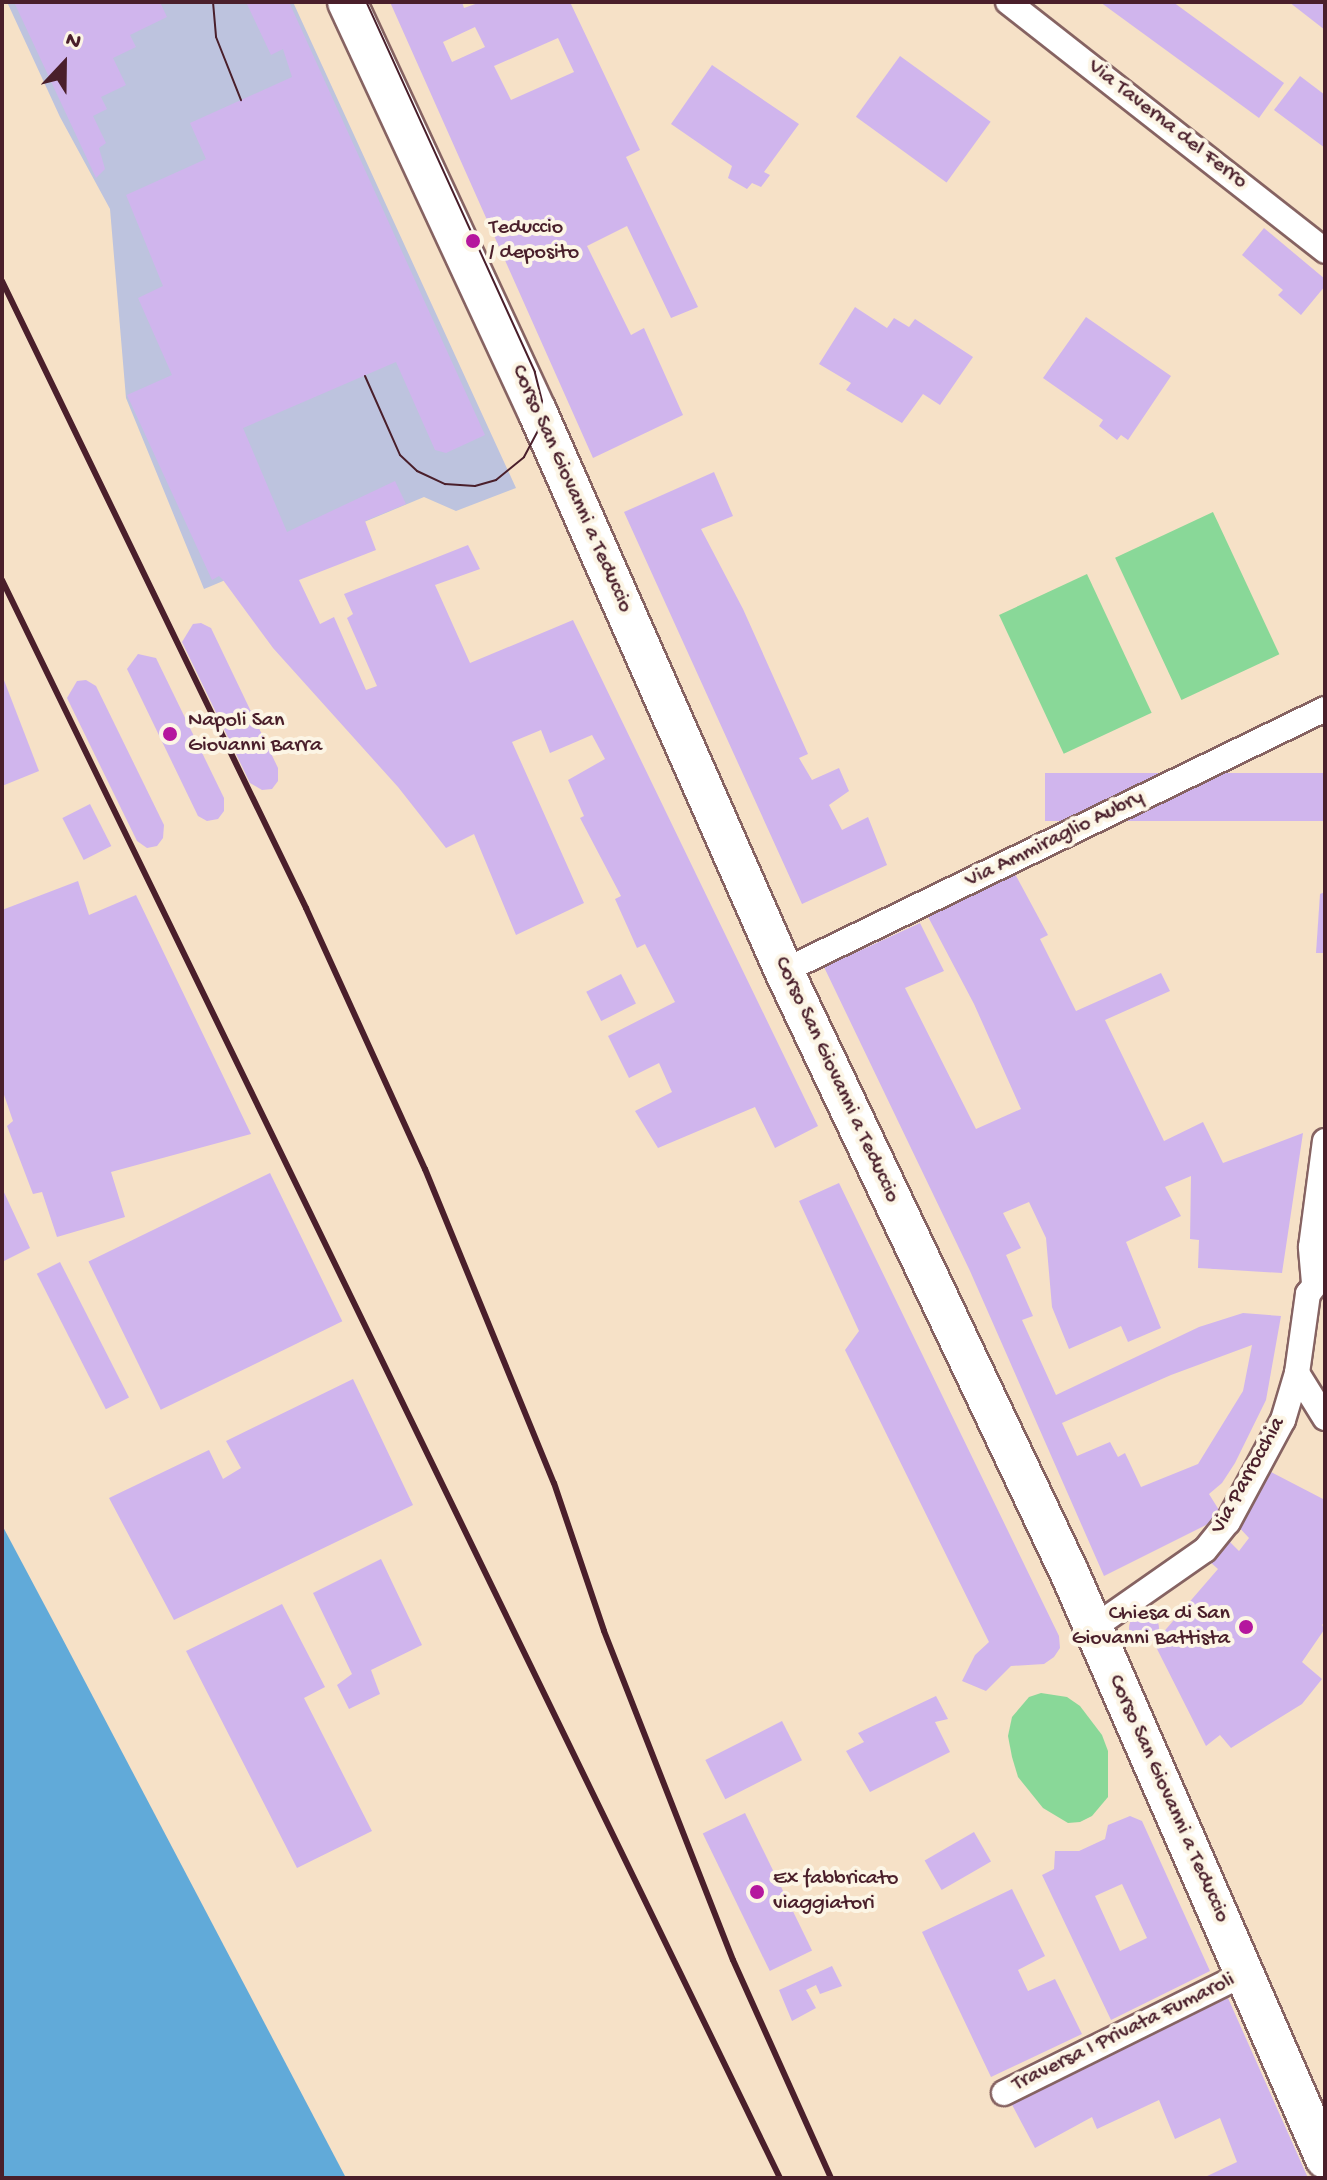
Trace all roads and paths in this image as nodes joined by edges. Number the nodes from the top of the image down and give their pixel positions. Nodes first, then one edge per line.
1 (347, 2) edge
2 (1008, 2) edge
3 (1325, 251) edge
4 (1325, 709) edge
5 (784, 971) junction
6 (1325, 1141) edge
7 (1319, 1277) edge
8 (1297, 1373) junction
9 (1325, 1418) edge
10 (1093, 1628) junction
11 (1244, 1974) junction
12 (1004, 2093) dead end
13 (1325, 2159) edge

1 - 5 main road, Corso San Giovanni a Teduccio
2 - 3 street, Via Taverna del Ferro
4 - 5 street, Via Ammiraglio Aubry
5 - 10 main road, Corso San Giovanni a Teduccio
6 - 7 street, Via Parrocchia
7 - 8 street, Via Parrocchia
8 - 9 street
8 - 10 street, Via Parrocchia
10 - 11 main road, Corso San Giovanni a Teduccio
11 - 12 street, Traversa I Privata Fumaroli
11 - 13 main road, Corso San Giovanni a Teduccio

